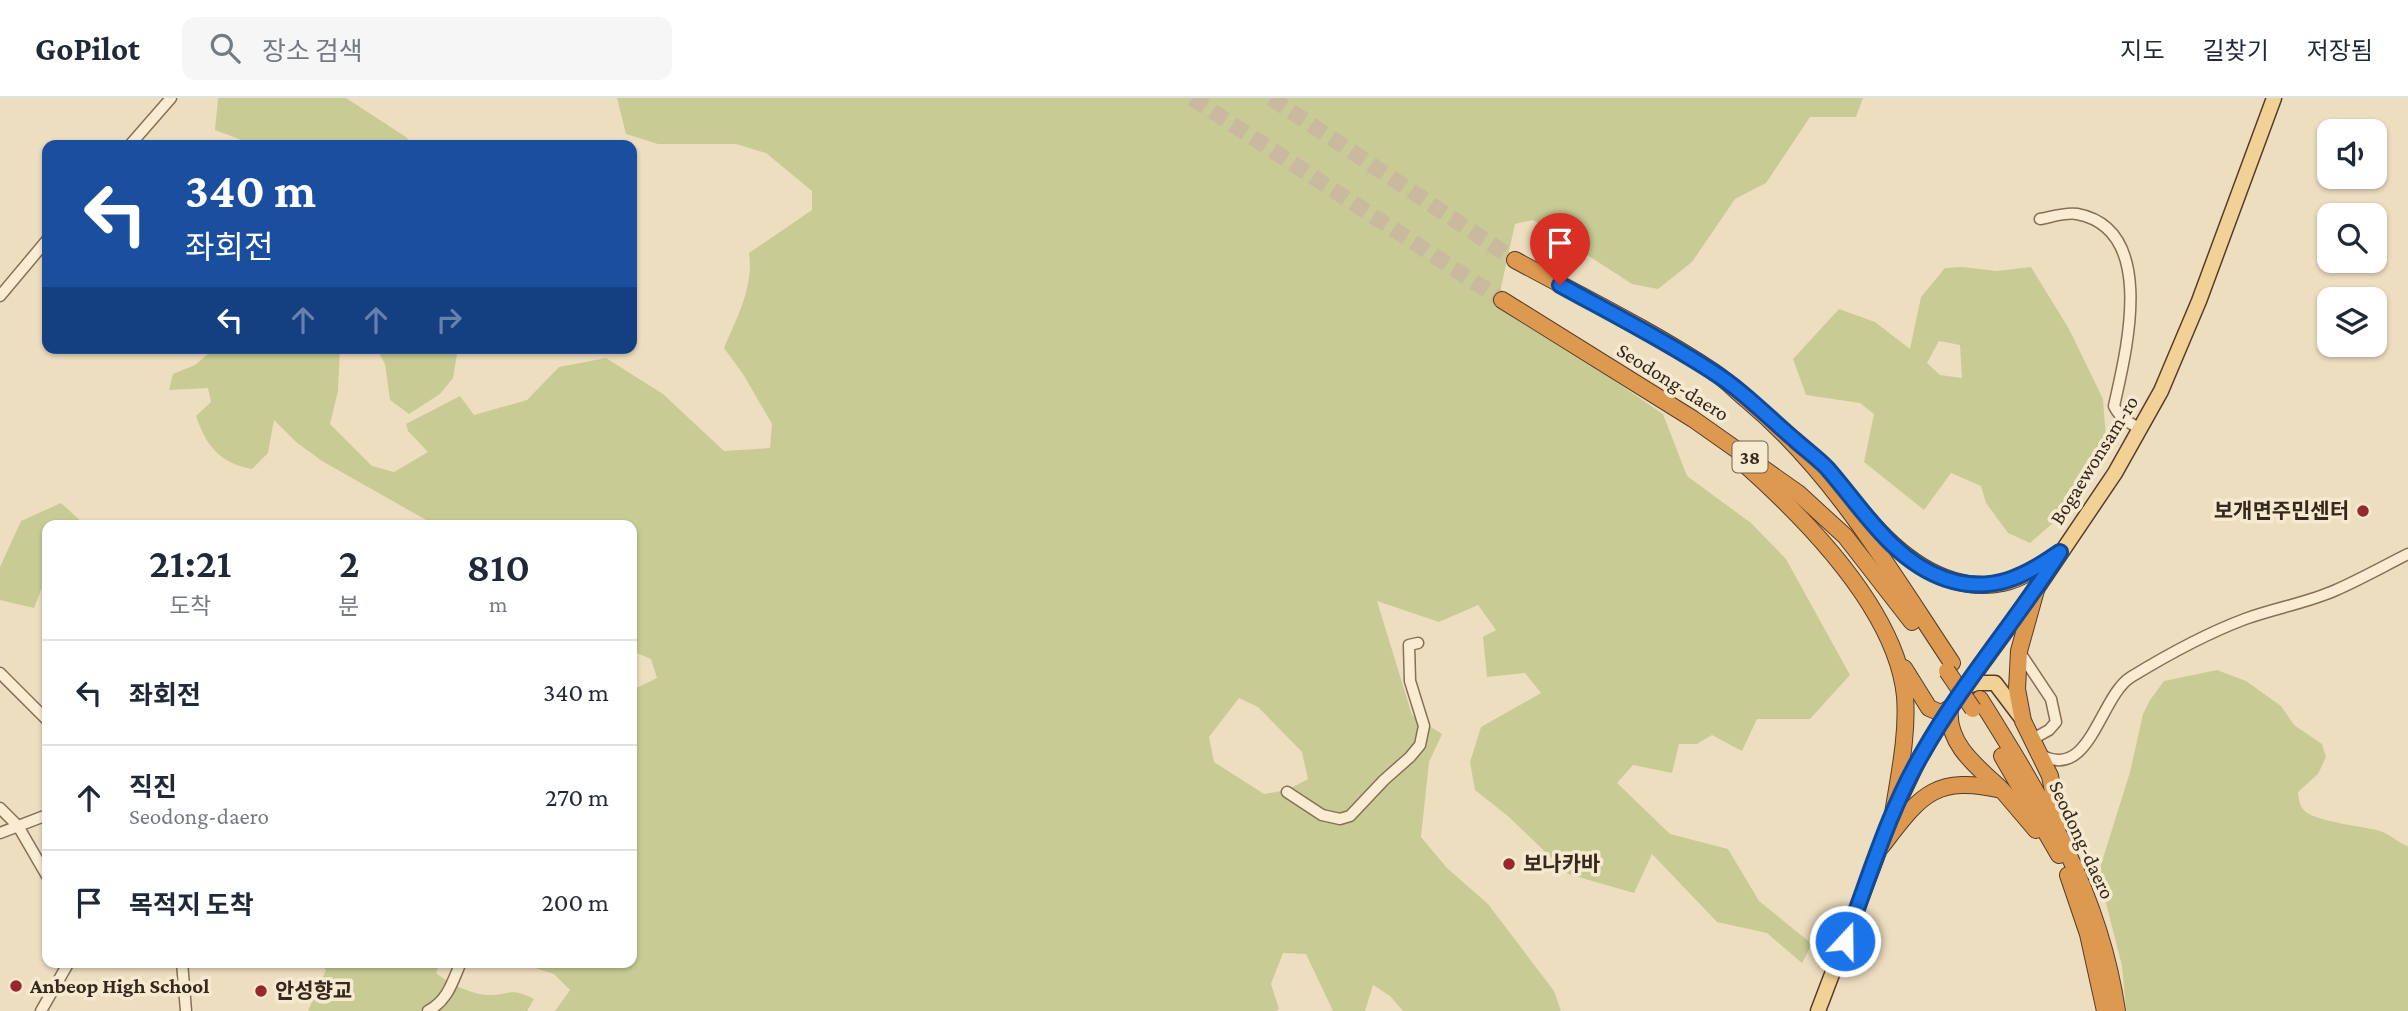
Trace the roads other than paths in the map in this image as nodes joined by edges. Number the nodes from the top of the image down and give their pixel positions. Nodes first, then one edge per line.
1 (171, 98) edge
2 (2274, 98) edge
3 (134, 140) edge
4 (2040, 219) dead end
5 (42, 246) edge
6 (1515, 260) tunnel mouth
7 (0, 296) edge
8 (1502, 300) tunnel mouth
9 (1693, 419) junction
10 (1777, 425) junction
11 (2141, 429) junction
12 (2060, 552) junction
13 (2408, 554) edge
14 (2036, 590) junction
15 (1418, 643) dead end
16 (2019, 651) junction
17 (1898, 659) junction
18 (1950, 667) junction
19 (0, 673) edge
20 (1963, 688) junction
21 (1976, 704) junction
22 (1950, 708) junction
23 (42, 715) edge
24 (2023, 721) junction
25 (2035, 747) junction
26 (2002, 790) junction
27 (1287, 792) dead end
28 (0, 808) edge
29 (1893, 814) junction
30 (42, 817) edge
31 (18, 826) junction
32 (0, 833) edge
33 (2063, 839) junction
34 (1881, 847) junction
35 (2059, 856) junction
36 (42, 867) edge
37 (66, 968) edge
38 (183, 968) edge
39 (458, 968) edge
40 (186, 1009) edge
41 (41, 1011) edge
42 (198, 1011) edge
43 (428, 1011) edge
44 (1818, 1011) edge
45 (2105, 1011) edge
46 (2117, 1011) edge

1 - 3 street
2 - 11 main road, Bogaewonsam-ro
4 - 11 street
5 - 7 street
6 - 10 highway, Seodong-daero / 38
8 - 9 highway, Seodong-daero / 38
9 - 17 highway
9 - 18 highway, Seodong-daero / 38
10 - 12 highway
10 - 18 highway, Seodong-daero / 38
11 - 12 main road, Bogaewonsam-ro
12 - 14 main road, Bogaewonsam-ro
13 - 25 street
14 - 16 highway
14 - 20 main road, Bogaewonsam-ro
15 - 27 street
16 - 24 highway
16 - 25 street
17 - 22 highway
17 - 29 highway
18 - 21 highway, 38
19 - 23 street
20 - 22 main road, Bogaewonsam-ro
20 - 24 main road
21 - 33 highway, Seodong-daero / 38
21 - 35 highway, Seodong-daero / 38
22 - 26 highway
22 - 29 main road, Bogaewonsam-ro
24 - 25 highway
25 - 33 highway
26 - 34 highway
26 - 35 highway
28 - 31 street
29 - 34 main road, Bogaewonsam-ro
30 - 31 street
31 - 32 street
31 - 36 street
33 - 46 highway, Seodong-daero / 38
34 - 44 main road, Bogaewonsam-ro
35 - 45 highway, Seodong-daero / 38
37 - 41 street
38 - 40 street
39 - 43 street
40 - 42 street

